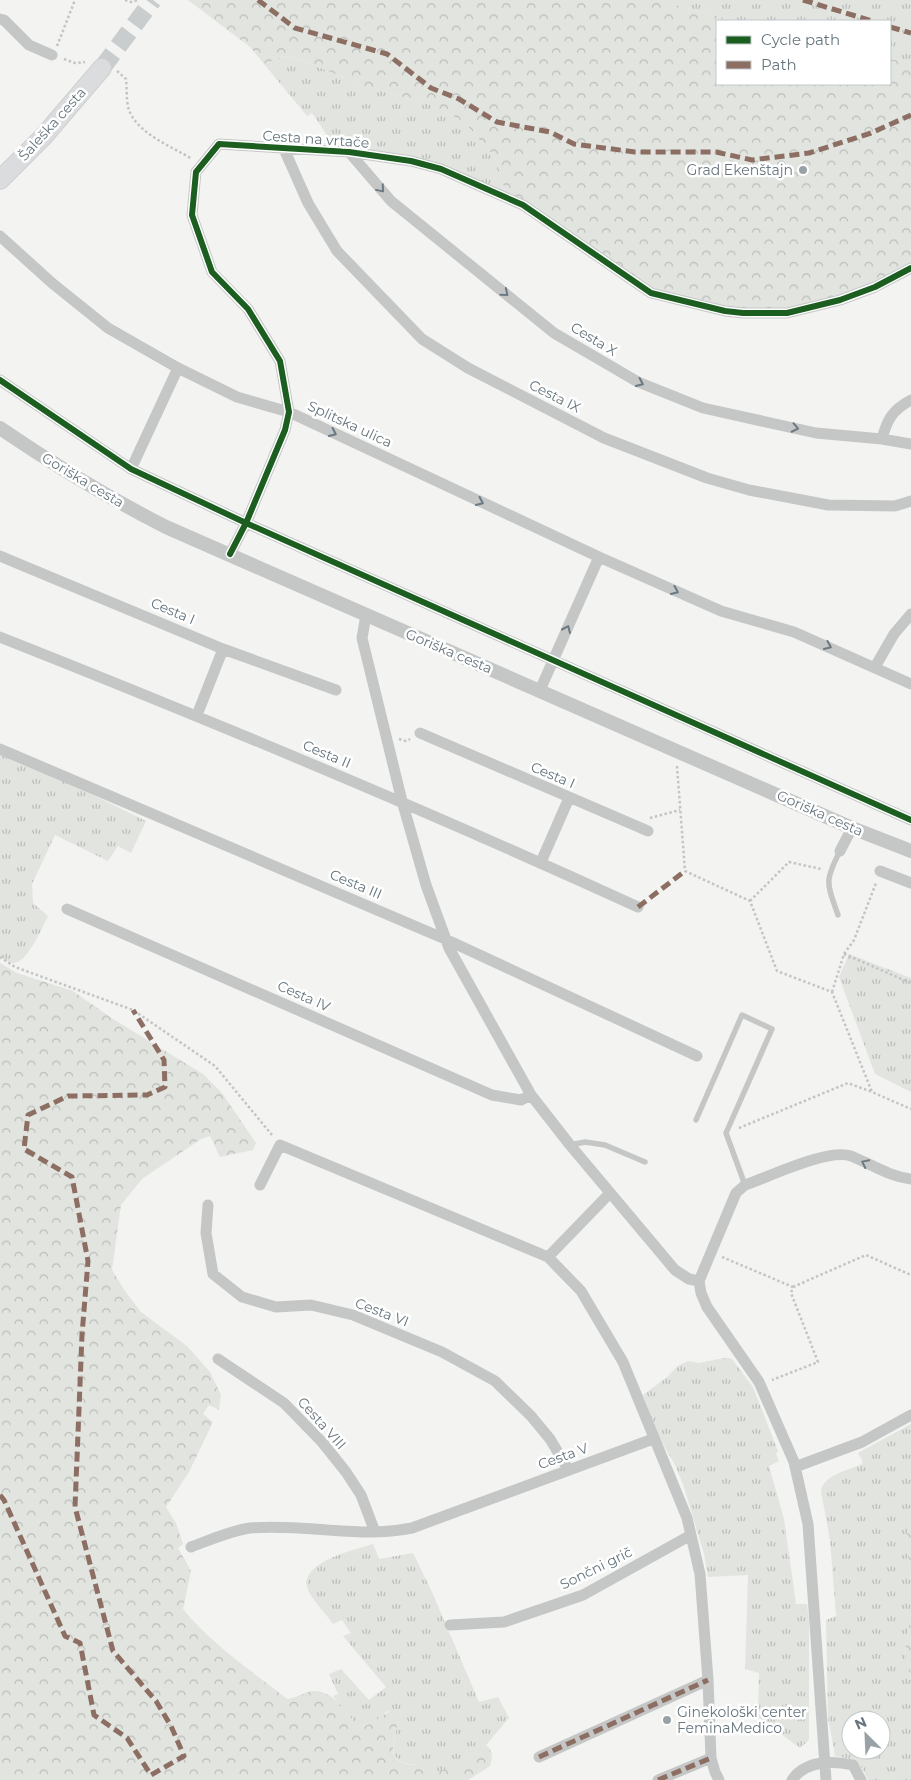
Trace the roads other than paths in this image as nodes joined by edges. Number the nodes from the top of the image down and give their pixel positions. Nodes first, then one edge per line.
1 (0, 19) edge
2 (52, 55) road end
3 (108, 68) tunnel mouth
4 (284, 149) junction
5 (349, 152) junction
6 (0, 180) edge
7 (0, 236) edge
8 (911, 268) edge
9 (178, 368) junction
10 (0, 380) edge
11 (911, 400) edge
12 (289, 412) junction
13 (0, 428) edge
14 (882, 439) junction
15 (911, 444) edge
16 (130, 469) junction
17 (911, 501) edge
18 (246, 523) junction
19 (230, 554) junction
20 (0, 556) edge
21 (599, 557) junction
22 (911, 614) edge
23 (366, 615) junction
24 (0, 637) edge
25 (223, 649) junction
26 (554, 660) junction
27 (875, 667) junction
28 (911, 684) edge
29 (336, 690) dead end
30 (540, 690) junction
31 (197, 715) junction
32 (420, 733) road end
33 (0, 749) edge
34 (569, 798) junction
35 (402, 801) junction
36 (911, 820) edge
37 (852, 828) junction
38 (648, 831) dead end
39 (840, 851) joint
40 (911, 851) edge
41 (541, 862) junction
42 (880, 871) road end
43 (911, 883) edge
44 (638, 907) dead end
45 (67, 909) dead end
46 (838, 915) dead end
47 (445, 939) junction
48 (697, 1056) dead end
49 (531, 1095) junction
50 (696, 1120) dead end
51 (570, 1145) junction
52 (645, 1162) dead end
53 (911, 1179) edge
54 (745, 1185) junction
55 (260, 1186) dead end
56 (610, 1193) junction
57 (208, 1205) dead end
58 (548, 1257) junction
59 (699, 1281) junction
60 (218, 1359) dead end
61 (911, 1415) edge
62 (654, 1439) junction
63 (795, 1468) junction
64 (568, 1469) junction
65 (375, 1532) junction
66 (691, 1535) junction
67 (191, 1547) dead end
68 (450, 1625) dead end
69 (708, 1680) junction
70 (539, 1757) dead end
71 (711, 1758) junction
72 (824, 1763) junction
73 (658, 1780) edge
74 (719, 1780) edge
75 (792, 1780) edge
76 (826, 1780) edge
77 (861, 1780) edge

1 - 2 street
3 - 6 main road, Šaleška cesta
4 - 5 street, Cesta na vrtače
4 - 12 street, Cesta na vrtače
4 - 17 street, Cesta IX
5 - 8 street, Cesta na vrtače
5 -> 14 street, Cesta X
7 - 9 street, Splitska ulica
9 - 12 street, Splitska ulica
9 - 16 street
10 - 16 street
11 - 14 street
12 - 18 street, Cesta na vrtače
12 -> 21 street, Splitska ulica
13 - 19 street, Goriška cesta
14 - 15 street, Cesta X
16 - 18 street
18 - 19 street, Cesta na vrtače
18 - 26 street
19 - 23 street, Goriška cesta
20 - 25 street, Cesta I
26 -> 21 street
21 -> 27 street, Splitska ulica
22 - 27 street
23 - 30 street, Goriška cesta
23 - 35 street
24 - 31 street, Cesta II
25 - 29 street, Cesta I
25 - 31 street
26 - 30 street
26 - 36 street
27 - 28 street, Splitska ulica
30 - 37 street, Goriška cesta
31 - 35 street, Cesta II
32 - 34 street, Cesta I
33 - 47 street, Cesta III
34 - 38 street, Cesta I
34 - 41 street
35 - 41 street, Cesta II
35 - 47 street
37 - 39 street
37 - 40 street, Goriška cesta
39 - 46 lane
41 - 44 street, Cesta II
42 - 43 street
45 - 49 street, Cesta IV
47 - 48 street, Cesta III
47 - 49 street
49 - 51 street
50 - 54 lane
51 - 52 lane
51 - 56 street
53 -> 54 street
54 - 59 street
55 - 58 street
56 - 58 street
56 - 59 street
57 - 64 street, Cesta VI
58 - 62 street
59 - 63 street
60 - 65 street, Cesta VIII
61 - 63 street
62 - 64 street, Cesta V
62 - 66 street
63 - 72 street
64 - 65 street, Cesta V
65 - 67 street, Cesta V
66 - 68 street, Sončni grič
66 - 69 street
69 - 70 street
69 - 71 street
71 - 73 street
71 - 74 street
72 - 75 street
72 - 76 street
72 - 77 street

